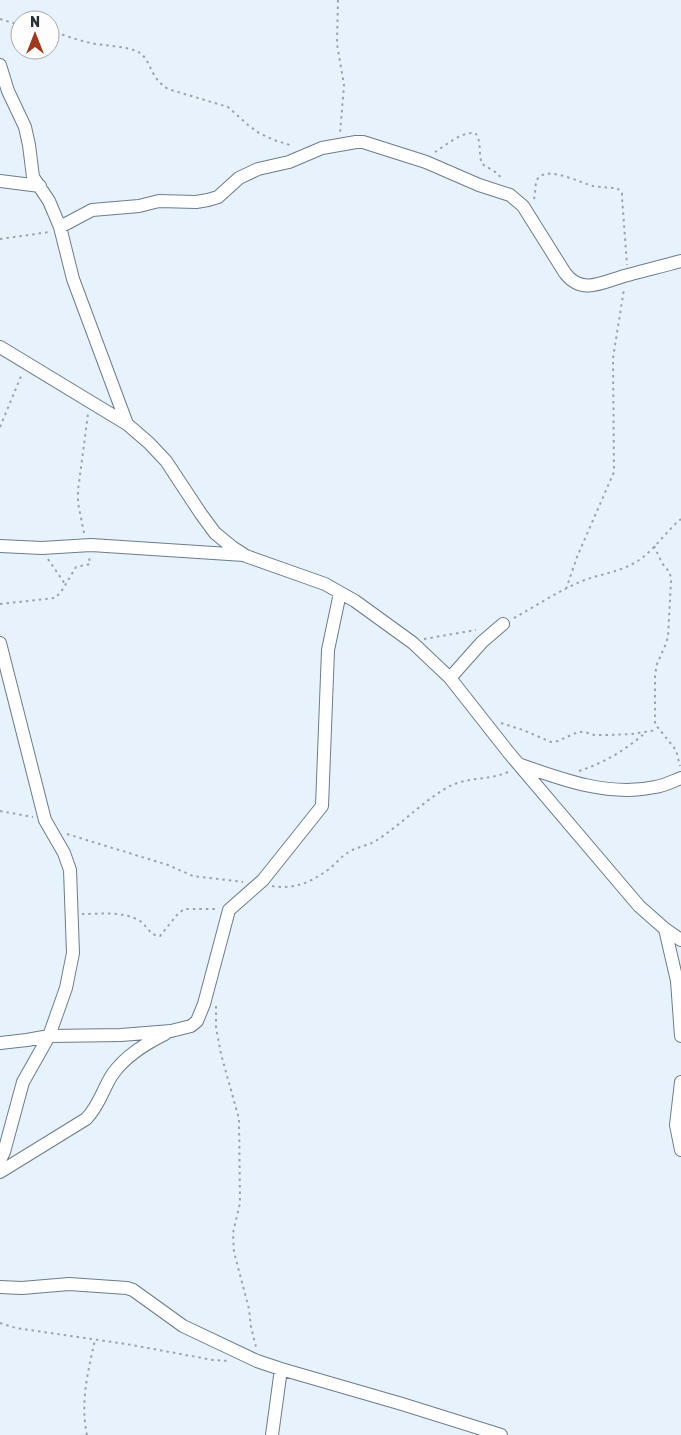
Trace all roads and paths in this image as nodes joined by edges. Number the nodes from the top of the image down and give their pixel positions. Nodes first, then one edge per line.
1 (338, 0) edge
2 (60, 33) edge
3 (0, 65) edge
4 (345, 144) junction
5 (317, 150) junction
6 (422, 160) junction
7 (0, 181) edge
8 (503, 181) dead end
9 (40, 186) junction
10 (523, 206) junction
11 (60, 227) junction
12 (0, 239) edge
13 (681, 261) edge
14 (627, 275) junction
15 (0, 346) edge
16 (26, 363) junction
17 (90, 401) junction
18 (127, 424) junction
19 (0, 427) edge
20 (681, 519) edge
21 (0, 546) edge
22 (87, 546) junction
23 (654, 546) junction
24 (42, 548) junction
25 (246, 556) junction
26 (66, 584) junction
27 (566, 589) junction
28 (340, 593) junction
29 (0, 604) edge
30 (503, 624) joint
31 (482, 629) dead end
32 (0, 643) edge
33 (413, 643) junction
34 (450, 678) junction
35 (482, 718) junction
36 (658, 729) junction
37 (646, 732) junction
38 (521, 766) junction
39 (681, 769) edge
40 (576, 772) dead end
41 (681, 778) edge
42 (0, 811) edge
43 (48, 825) junction
44 (259, 884) junction
45 (229, 910) junction
46 (72, 914) junction
47 (665, 929) junction
48 (681, 940) edge
49 (216, 1005) dead end
50 (171, 1030) junction
51 (49, 1036) junction
52 (681, 1036) edge
53 (0, 1043) edge
54 (681, 1082) edge
55 (681, 1150) edge
56 (0, 1160) edge
57 (0, 1172) edge
58 (0, 1287) edge
59 (0, 1323) edge
60 (96, 1340) junction
61 (245, 1356) junction
62 (260, 1362) junction
63 (281, 1370) junction
64 (86, 1435) edge
65 (272, 1435) edge
66 (501, 1435) edge

1 - 4 path
2 - 5 path
3 - 9 street
4 - 5 street
4 - 6 street
5 - 11 street
6 - 8 path
6 - 10 street
7 - 9 street
9 - 11 street
10 - 14 street
10 - 14 path
11 - 12 path
11 - 18 street
13 - 14 street
14 - 27 path
15 - 16 street
16 - 17 street
16 - 19 path
17 - 18 street
17 - 22 path
18 - 25 street
20 - 23 path
21 - 24 street
22 - 24 street
22 - 25 street
22 - 26 path
23 - 27 path
23 - 36 path
24 - 26 path
25 - 28 street
26 - 29 path
27 - 30 path
28 - 33 street
28 - 44 street
30 - 34 street
31 - 33 path
32 - 43 street
33 - 34 street
34 - 35 street
35 - 37 path
35 - 38 street
36 - 37 path
36 - 39 path
37 - 40 path
38 - 41 street
38 - 44 path
38 - 47 street
42 - 43 path
43 - 44 path
43 - 46 street
44 - 45 street
45 - 46 path
45 - 50 street
46 - 51 street
47 - 48 street
47 - 52 street
49 - 62 path
50 - 51 street
50 - 57 street
51 - 53 street
51 - 56 street
54 - 55 street
58 - 61 street
59 - 60 path
60 - 61 path
60 - 64 path
61 - 62 street
62 - 63 street
63 - 65 street
63 - 66 street

